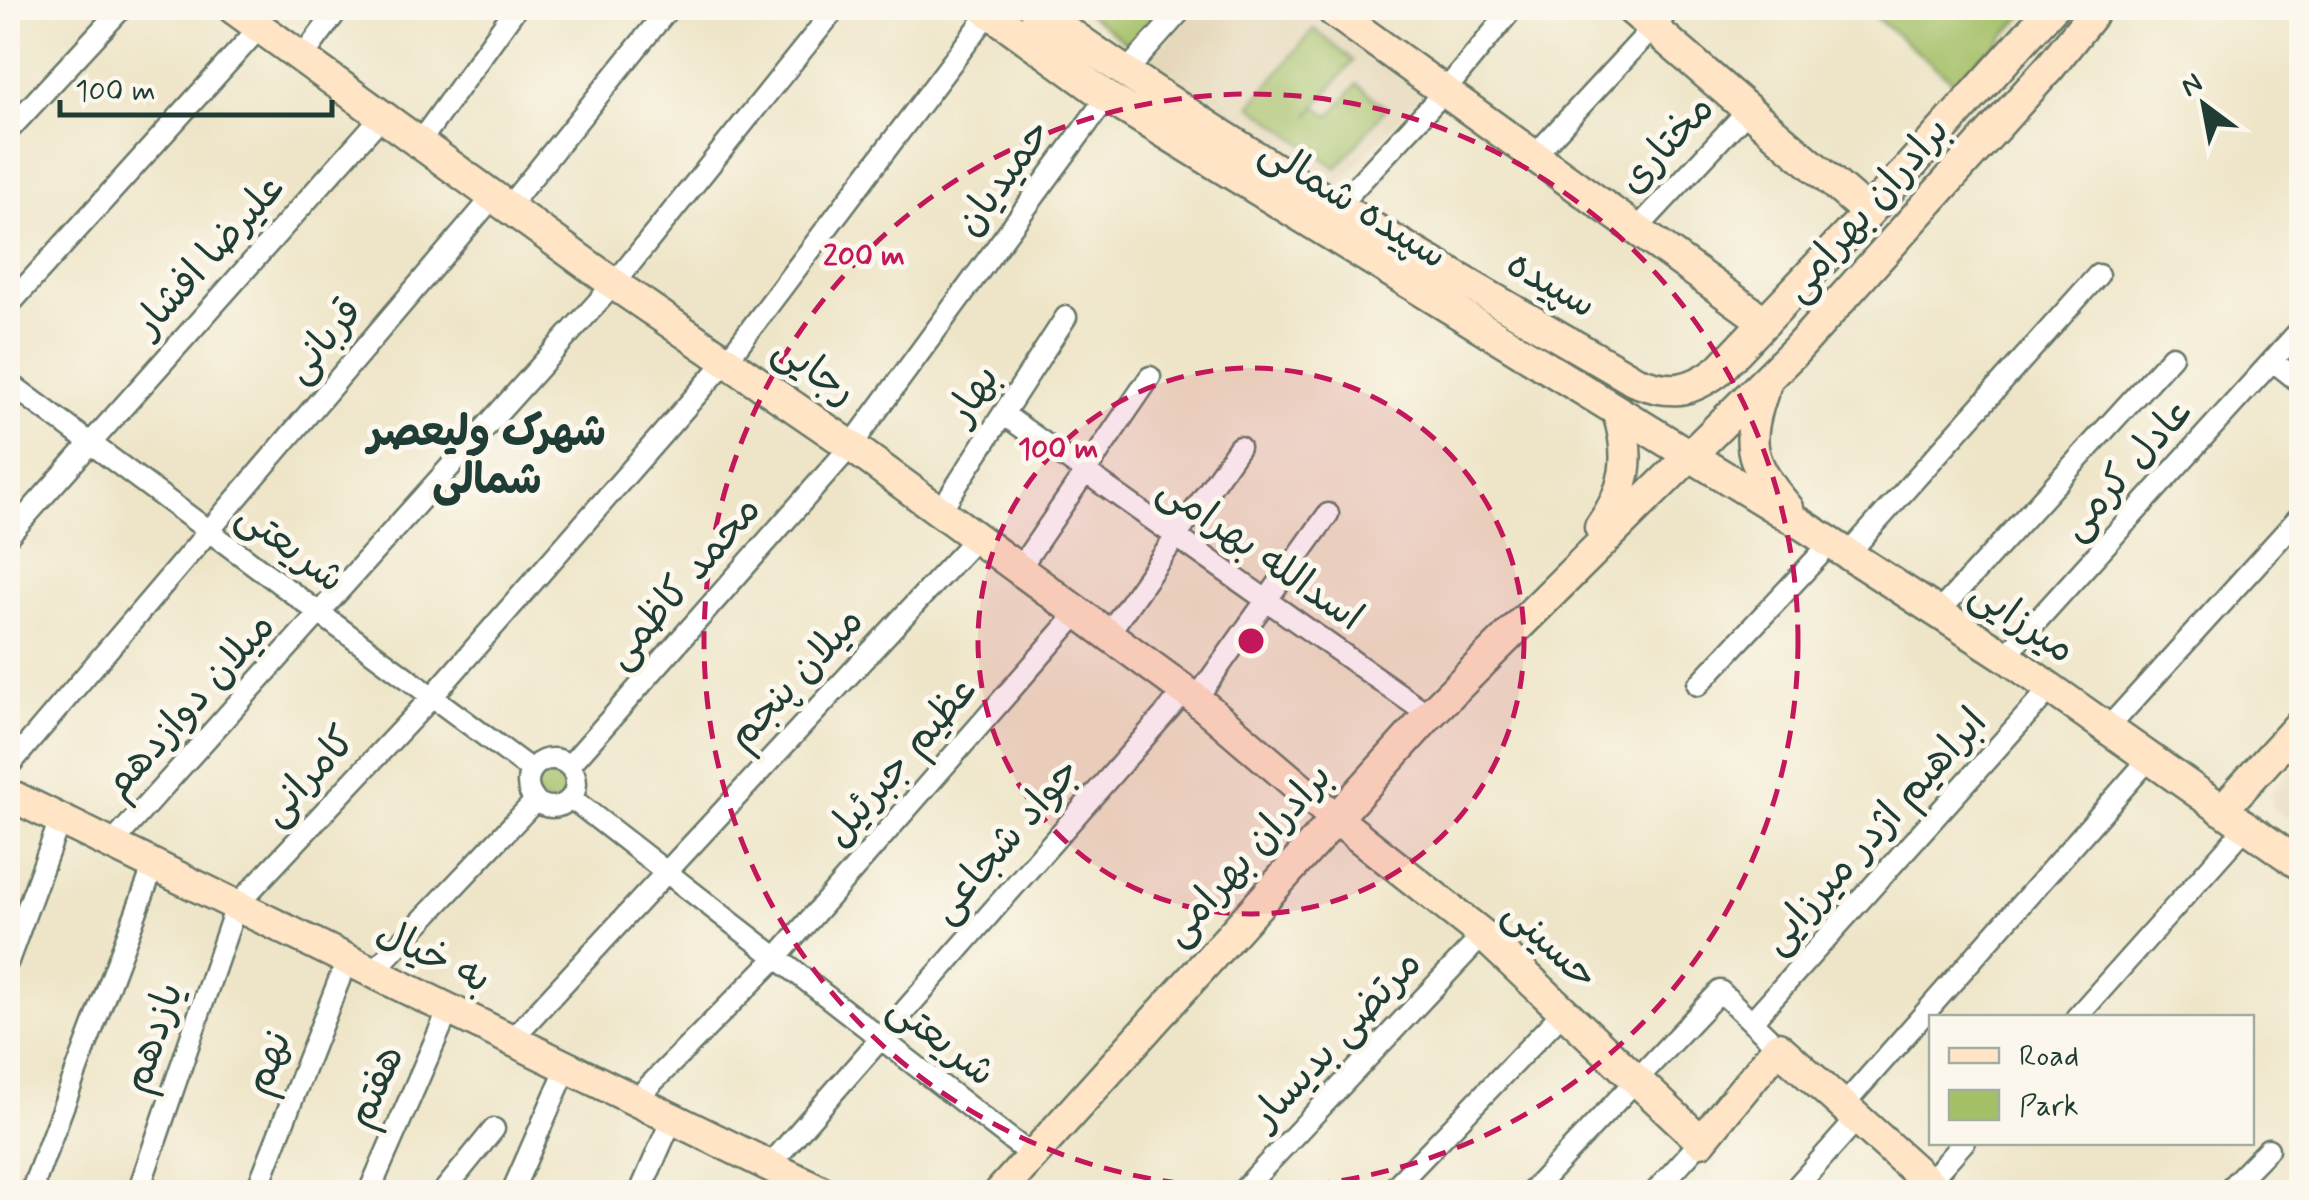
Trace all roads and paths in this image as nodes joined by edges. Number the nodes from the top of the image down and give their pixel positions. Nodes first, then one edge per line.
1 (122, 8) edge
2 (233, 8) edge
3 (339, 8) edge
4 (516, 8) edge
5 (669, 8) edge
6 (836, 8) edge
7 (1034, 8) edge
8 (1183, 8) edge
9 (1513, 8) edge
10 (1630, 8) edge
11 (2052, 8) edge
12 (2097, 8) edge
13 (2114, 8) edge
14 (987, 10) edge
15 (1335, 10) edge
16 (1663, 18) edge
17 (260, 27) junction
18 (302, 58) junction
19 (2050, 67) junction
20 (1116, 85) junction
21 (1444, 92) junction
22 (1749, 109) junction
23 (382, 116) junction
24 (8, 131) edge
25 (419, 143) junction
26 (1216, 149) junction
27 (1533, 156) junction
28 (500, 202) junction
29 (1336, 208) junction
30 (1868, 213) junction
31 (1637, 230) junction
32 (1389, 256) junction
33 (2098, 275) dead end
34 (614, 284) junction
35 (8, 306) edge
36 (1066, 316) dead end
37 (1760, 326) junction
38 (2302, 328) edge
39 (2172, 356) dead end
40 (728, 358) junction
41 (2273, 361) junction
42 (1775, 370) junction
43 (1150, 377) dead end
44 (8, 382) edge
45 (2302, 384) edge
46 (1680, 392) joint
47 (1618, 413) junction
48 (1003, 414) junction
49 (90, 444) junction
50 (851, 446) junction
51 (1239, 446) dead end
52 (1688, 457) junction
53 (1083, 472) junction
54 (940, 511) junction
55 (1328, 514) dead end
56 (2302, 514) edge
57 (1803, 525) junction
58 (208, 531) junction
59 (8, 536) edge
60 (976, 538) junction
61 (1176, 538) junction
62 (1839, 549) junction
63 (1019, 569) junction
64 (1563, 578) junction
65 (1265, 602) junction
66 (320, 613) junction
67 (1078, 613) junction
68 (1938, 613) junction
69 (1108, 634) junction
70 (2005, 656) junction
71 (1698, 685) dead end
72 (2050, 689) junction
73 (1190, 695) junction
74 (432, 697) junction
75 (1429, 715) junction
76 (2302, 722) edge
77 (2107, 729) junction
78 (2149, 759) junction
79 (569, 766) junction
80 (531, 770) junction
81 (8, 789) edge
82 (572, 798) junction
83 (534, 801) junction
84 (1335, 818) junction
85 (2234, 819) junction
86 (60, 820) junction
87 (112, 845) junction
88 (154, 865) junction
89 (2302, 866) edge
90 (666, 869) junction
91 (236, 906) junction
92 (1484, 935) junction
93 (777, 957) junction
94 (8, 960) edge
95 (360, 966) junction
96 (448, 1010) junction
97 (1564, 1012) junction
98 (1932, 1015) edge
99 (2078, 1015) edge
100 (1929, 1019) edge
101 (1752, 1021) junction
102 (880, 1038) junction
103 (512, 1040) junction
104 (1778, 1047) junction
105 (567, 1067) junction
106 (1636, 1082) junction
107 (635, 1100) junction
108 (1850, 1112) junction
109 (672, 1118) junction
110 (494, 1129) dead end
111 (1701, 1141) junction
112 (1962, 1145) edge
113 (2268, 1149) dead end
114 (1031, 1155) junction
115 (769, 1166) junction
116 (1929, 1189) edge
117 (31, 1192) edge
118 (138, 1192) edge
119 (256, 1192) edge
120 (368, 1192) edge
121 (443, 1192) edge
122 (512, 1192) edge
123 (640, 1192) edge
124 (824, 1192) edge
125 (1000, 1192) edge
126 (1241, 1192) edge
127 (1390, 1192) edge
128 (1531, 1192) edge
129 (1655, 1192) edge
130 (1792, 1192) edge
131 (2226, 1192) edge

1 - 24 street
2 - 17 main road, رجایی
3 - 18 street
4 - 25 street
5 - 28 street, قربانی
6 - 34 street, میلان دوازدهم
7 - 20 main road, سپیده
8 - 20 street, حمیدیان
9 - 21 street
10 - 16 main road
11 - 30 main road, برادران بهرامی
12 - 19 main road, برادران بهرامی
13 - 19 main road
14 - 20 main road
14 - 40 street, کامرانی
15 - 21 main road
16 - 22 main road
16 - 27 street
17 - 18 main road, رجایی
17 - 35 street
18 - 23 main road, رجایی
19 - 42 main road, برادران بهرامی
20 - 26 main road, سپیده
20 - 50 street, حمیدیان
21 - 27 main road
21 - 29 street
22 - 30 main road
22 - 31 street, مختاری
23 - 25 main road, رجایی
23 - 49 street, علیرضا افشار
25 - 28 main road, رجایی
26 - 29 main road, سپیده
26 - 32 main road, سپیده شمالی
27 - 31 main road
28 - 34 main road, رجایی
28 - 58 street, قربانی
29 - 32 main road, سپیده
30 - 37 main road, برادران بهرامی
31 - 37 main road
32 - 46 main road, سپیده
32 - 47 main road, سپیده شمالی
33 - 62 street
34 - 40 main road, رجایی
34 - 66 street, میلان دوازدهم
36 - 48 street, بهار
37 - 42 main road
37 - 46 main road, برادران بهرامی
38 - 41 street, عادل کرمی
39 - 68 street
40 - 50 main road, رجایی
40 - 74 street, کامرانی
41 - 45 street
41 - 70 street, عادل کرمی
42 - 52 main road, برادران بهرامی
42 - 57 main road
43 - 53 street
44 - 49 street, شریعتی
47 - 52 main road, سپیده شمالی
47 - 64 main road
48 - 53 street, اسدالله بهرامی
48 - 54 street, بهار
49 - 58 street, شریعتی
49 - 59 street, علیرضا افشار
50 - 54 main road, رجایی
50 - 79 street, محمد کاظمی
51 - 61 street
52 - 57 main road, میرزایی
52 - 64 main road, برادران بهرامی
53 - 61 street, اسدالله بهرامی
53 - 63 street
54 - 60 main road, رجایی
55 - 65 street, جواد شجاعی
56 - 77 street
57 - 62 main road, میرزایی
58 - 66 street, شریعتی
58 - 81 street, قربانی
60 - 63 main road, رجایی
60 - 90 street, میلان پنجم
61 - 65 street, اسدالله بهرامی
61 - 69 street
62 - 68 main road, میرزایی
62 - 71 street
63 - 67 main road, رجایی
64 - 75 main road, برادران بهرامی
65 - 73 street, جواد شجاعی
65 - 75 street, اسدالله بهرامی
66 - 74 street, شریعتی
66 - 87 street, میلان دوازدهم
67 - 69 main road, رجایی
67 - 93 street, عظیم جبرئیل
68 - 70 main road, میرزایی
69 - 73 main road, رجایی
70 - 72 main road, میرزایی
72 - 77 main road, میرزایی
72 - 101 street, ابراهیم اژدر میرزایی
73 - 84 main road, رجایی
73 - 102 street, جواد شجاعی
74 - 80 street, شریعتی
74 - 91 street, کامرانی
75 - 84 main road, برادران بهرامی
76 - 85 main road
77 - 78 main road, میرزایی
78 - 85 main road, میرزایی
78 - 98 street
79 - 80 street
79 - 82 street
80 - 83 street
81 - 86 main road, به خیال
82 - 83 street
82 - 90 street, شریعتی
83 - 95 street
84 - 92 main road, حسینی
84 - 114 main road, برادران بهرامی
85 - 89 main road, میرزایی
85 - 99 street
86 - 87 main road, به خیال
86 - 94 street
87 - 88 main road, به خیال
88 - 91 main road, به خیال
88 - 117 street
90 - 93 street, شریعتی
90 - 103 street, میلان پنجم
91 - 95 main road, به خیال
91 - 118 street, یازدهم
92 - 97 main road, حسینی
92 - 126 street, مرتضی بدیسار
93 - 102 street, شریعتی
93 - 107 street, عظیم جبرئیل
95 - 96 main road, به خیال
95 - 119 street, نهم
96 - 103 main road, به خیال
96 - 120 street, هفتم
97 - 106 main road, حسینی
97 - 127 street
100 - 108 street
101 - 104 street
101 - 106 street
102 - 114 street, شریعتی
102 - 115 street, جواد شجاعی
103 - 105 main road, به خیال
104 - 108 main road
104 - 111 main road
105 - 107 main road, به خیال
105 - 122 street
106 - 111 main road, حسینی
106 - 128 street
107 - 109 main road, به خیال
108 - 116 main road
108 - 130 street
109 - 115 main road, به خیال
109 - 123 street
110 - 121 street
111 - 129 street
112 - 116 street
113 - 131 street
114 - 125 main road, برادران بهرامی
115 - 124 main road, به خیال

